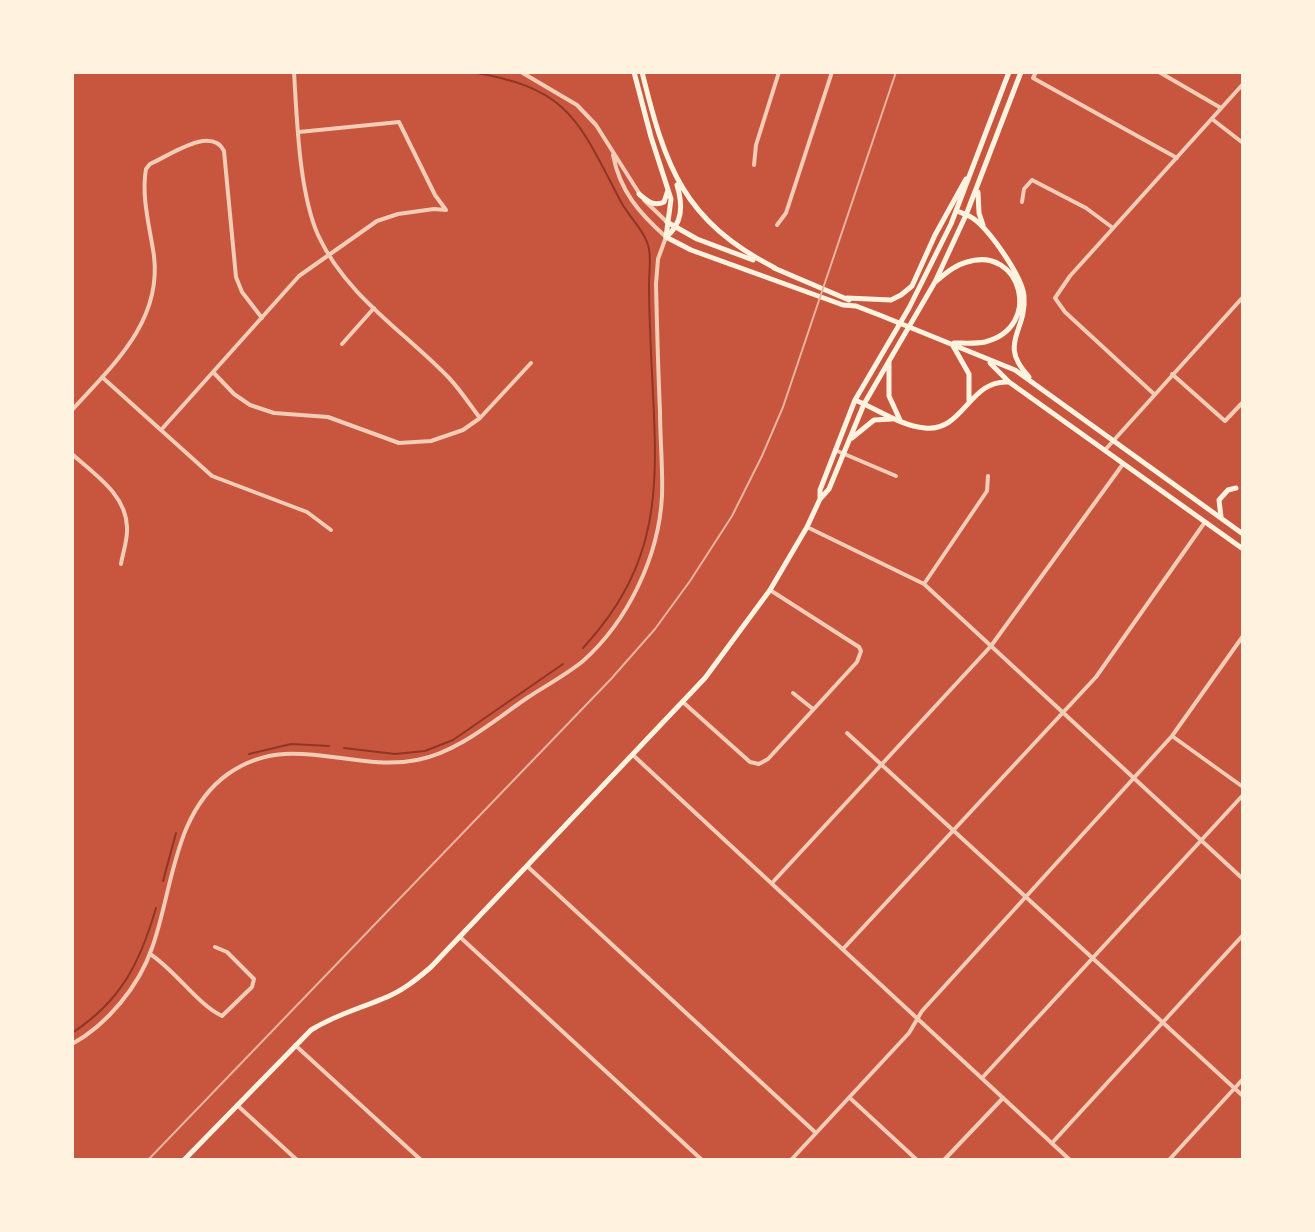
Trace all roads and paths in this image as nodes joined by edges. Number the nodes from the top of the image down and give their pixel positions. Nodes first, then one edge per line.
1 (294, 72) edge
2 (521, 72) edge
3 (634, 72) edge
4 (642, 72) edge
5 (779, 72) edge
6 (832, 72) edge
7 (1009, 72) edge
8 (1021, 72) edge
9 (1036, 72) edge
10 (1159, 72) edge
11 (1243, 84) edge
12 (1221, 108) junction
13 (1212, 119) junction
14 (299, 132) junction
15 (1243, 143) edge
16 (613, 155) junction
17 (978, 157) junction
18 (1177, 158) junction
19 (670, 165) junction
20 (754, 165) dead end
21 (668, 185) junction
22 (978, 186) junction
23 (639, 194) junction
24 (1022, 202) dead end
25 (957, 211) junction
26 (966, 215) junction
27 (667, 222) junction
28 (777, 225) dead end
29 (1113, 228) junction
30 (676, 229) junction
31 (985, 230) junction
32 (666, 237) junction
33 (329, 255) junction
34 (775, 268) junction
35 (935, 282) junction
36 (1243, 297) edge
37 (847, 298) junction
38 (856, 306) junction
39 (374, 308) junction
40 (262, 318) junction
41 (951, 343) junction
42 (342, 344) dead end
43 (889, 358) junction
44 (986, 360) junction
45 (531, 363) dead end
46 (213, 372) junction
47 (1172, 374) junction
48 (102, 377) junction
49 (1009, 382) junction
50 (1038, 387) junction
51 (1154, 394) junction
52 (855, 400) junction
53 (1243, 402) edge
54 (968, 403) junction
55 (864, 404) junction
56 (72, 410) edge
57 (480, 418) junction
58 (901, 421) junction
59 (161, 430) junction
60 (849, 441) junction
61 (1112, 441) junction
62 (835, 450) junction
63 (1104, 450) junction
64 (72, 454) edge
65 (844, 454) junction
66 (1123, 464) junction
67 (896, 476) dead end
68 (988, 476) dead end
69 (1239, 487) edge
70 (820, 499) junction
71 (1221, 518) junction
72 (1205, 522) junction
73 (807, 527) junction
74 (331, 530) dead end
75 (1243, 534) edge
76 (1243, 549) edge
77 (121, 564) dead end
78 (924, 584) junction
79 (770, 590) junction
80 (1243, 636) edge
81 (991, 646) junction
82 (793, 693) dead end
83 (684, 703) junction
84 (813, 709) junction
85 (1063, 712) junction
86 (847, 733) dead end
87 (1172, 736) junction
88 (634, 756) junction
89 (882, 765) junction
90 (1133, 778) junction
91 (1243, 787) edge
92 (1243, 795) edge
93 (953, 830) junction
94 (1201, 840) junction
95 (527, 866) junction
96 (1243, 879) edge
97 (772, 883) junction
98 (1026, 896) junction
99 (1243, 935) edge
100 (460, 937) junction
101 (215, 947) dead end
102 (843, 949) junction
103 (150, 954) junction
104 (1093, 958) junction
105 (918, 1018) junction
106 (1163, 1022) junction
107 (72, 1044) edge
108 (295, 1045) junction
109 (982, 1078) junction
110 (1243, 1079) edge
111 (1235, 1088) junction
112 (1243, 1096) edge
113 (850, 1098) junction
114 (1003, 1098) junction
115 (237, 1105) junction
116 (817, 1134) junction
117 (1052, 1143) junction
118 (914, 1159) edge
119 (184, 1160) edge
120 (297, 1160) edge
121 (421, 1160) edge
122 (702, 1160) edge
123 (791, 1160) edge
124 (944, 1160) edge
125 (1070, 1160) edge
126 (1169, 1160) edge

1 - 14 street
2 - 16 street
3 - 21 main road
4 - 19 main road
5 - 20 street
6 - 28 street
7 - 17 main road
8 - 22 main road
9 - 18 street
10 - 12 street
11 - 12 street
12 - 13 street
13 - 15 street
13 - 18 street
14 - 33 street
14 - 33 street
16 - 23 street
16 - 32 street
17 - 25 main road
17 - 37 main road
18 - 29 street
19 - 30 main road
19 - 34 main road
21 - 23 main road
21 - 27 main road
22 - 26 main road
22 - 31 main road
23 - 27 street
24 - 29 street
25 - 26 main road
25 - 52 main road
26 - 31 main road
26 - 35 main road
27 - 30 main road
27 - 32 main road
29 - 51 street
30 - 32 main road
30 - 34 main road
31 - 50 main road
32 - 38 main road
32 - 103 street
33 - 39 street
33 - 40 street
34 - 37 main road
35 - 41 main road
35 - 43 main road
36 - 47 street
37 - 38 main road
38 - 41 main road
39 - 42 street
39 - 57 street
40 - 46 street
40 - 48 street
41 - 44 main road
41 - 54 main road
43 - 55 main road
43 - 58 main road
44 - 49 main road
44 - 50 main road
45 - 57 street
46 - 57 street
46 - 59 street
47 - 51 street
47 - 53 street
48 - 56 street
48 - 59 street
49 - 54 main road
49 - 63 main road
50 - 61 main road
51 - 61 street
52 - 55 main road
52 - 62 main road
54 - 58 main road
55 - 58 main road
55 - 60 main road
58 - 60 main road
59 - 74 street
60 - 65 main road
61 - 63 street
61 - 71 main road
62 - 65 street
62 - 70 main road
63 - 66 main road
64 - 77 street
65 - 67 street
65 - 70 main road
66 - 72 main road
66 - 81 street
68 - 78 street
69 - 71 main road
70 - 73 main road
71 - 75 main road
72 - 76 main road
72 - 85 street
73 - 78 street
73 - 79 main road
78 - 81 street
79 - 83 main road
79 - 84 street
80 - 87 street
81 - 85 street
81 - 89 street
82 - 84 street
83 - 84 street
83 - 88 main road
85 - 90 street
85 - 93 street
86 - 89 street
87 - 90 street
87 - 91 street
88 - 95 main road
88 - 97 street
89 - 93 street
89 - 97 street
90 - 94 street
90 - 98 street
92 - 94 street
93 - 98 street
93 - 102 street
94 - 96 street
94 - 104 street
95 - 100 main road
95 - 116 street
97 - 102 street
98 - 104 street
98 - 105 street
99 - 106 street
100 - 108 main road
100 - 122 street
101 - 103 street
102 - 105 street
103 - 107 street
104 - 106 street
104 - 109 street
105 - 109 street
105 - 113 street
106 - 111 street
106 - 117 street
108 - 115 main road
108 - 121 street
109 - 114 street
110 - 111 street
111 - 112 street
111 - 126 street
113 - 116 street
113 - 118 street
114 - 117 street
114 - 124 street
115 - 119 main road
115 - 120 street
116 - 123 street
117 - 125 street

